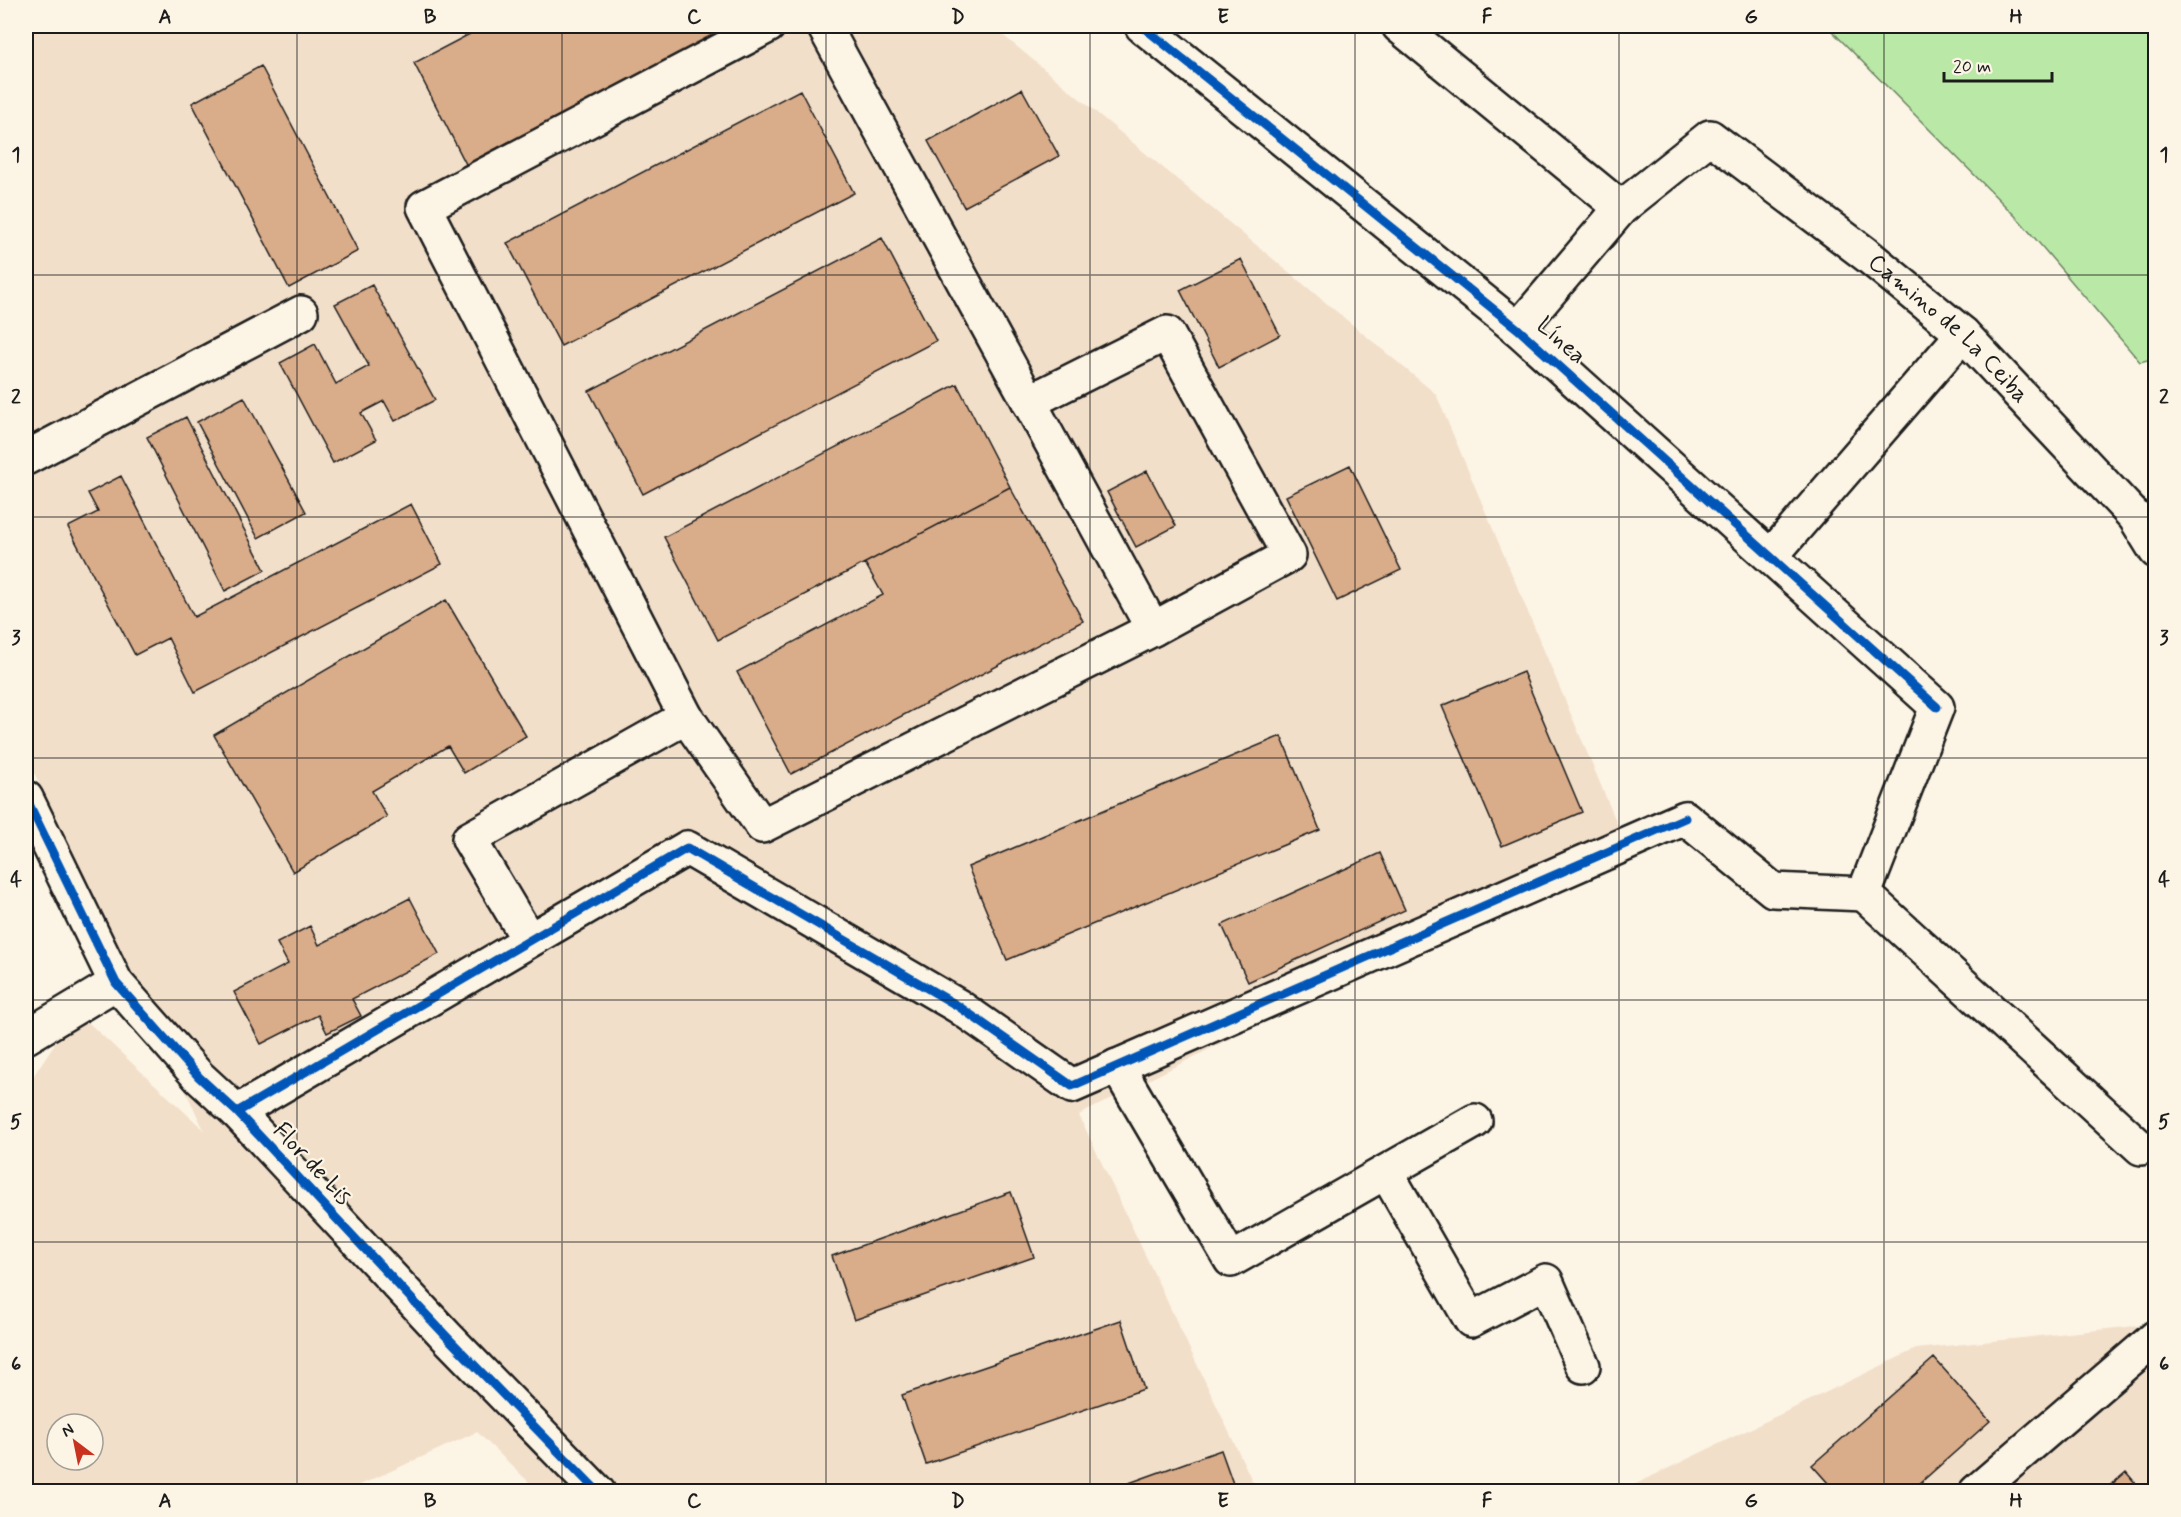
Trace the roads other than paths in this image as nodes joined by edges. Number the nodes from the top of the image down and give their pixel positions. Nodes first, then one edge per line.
1 (768, 26) edge
2 (824, 26) edge
3 (1142, 26) edge
4 (1399, 26) edge
5 (1621, 208) junction
6 (302, 314) dead end
7 (1518, 329) junction
8 (1963, 334) junction
9 (1029, 402) junction
10 (26, 458) edge
11 (2156, 551) edge
12 (1771, 556) junction
13 (1154, 629) junction
14 (686, 717) junction
15 (26, 798) edge
16 (1864, 894) junction
17 (529, 940) junction
18 (116, 983) junction
19 (26, 1036) edge
20 (1117, 1066) junction
21 (237, 1112) junction
22 (1475, 1121) dead end
23 (2141, 1148) dead end
24 (1386, 1172) junction
25 (2156, 1337) edge
26 (1583, 1366) dead end
27 (598, 1491) edge
28 (1976, 1491) edge

1 - 14 street
2 - 9 street
3 - 7 street, Línea
4 - 5 street
5 - 7 street
5 - 8 street, Camino de La Ceiba
6 - 10 street
7 - 12 street, Línea
8 - 11 street, Camino de La Ceiba
8 - 12 street
9 - 13 street
9 - 13 street
12 - 16 street, Línea
13 - 14 street
14 - 17 street
15 - 18 street, Flor de Lis
16 - 20 street
16 - 23 street
17 - 20 street
17 - 21 street
18 - 19 street
18 - 21 street, Flor de Lis
20 - 24 street
21 - 27 street, Flor de Lis
22 - 24 street
24 - 26 street
25 - 28 street

